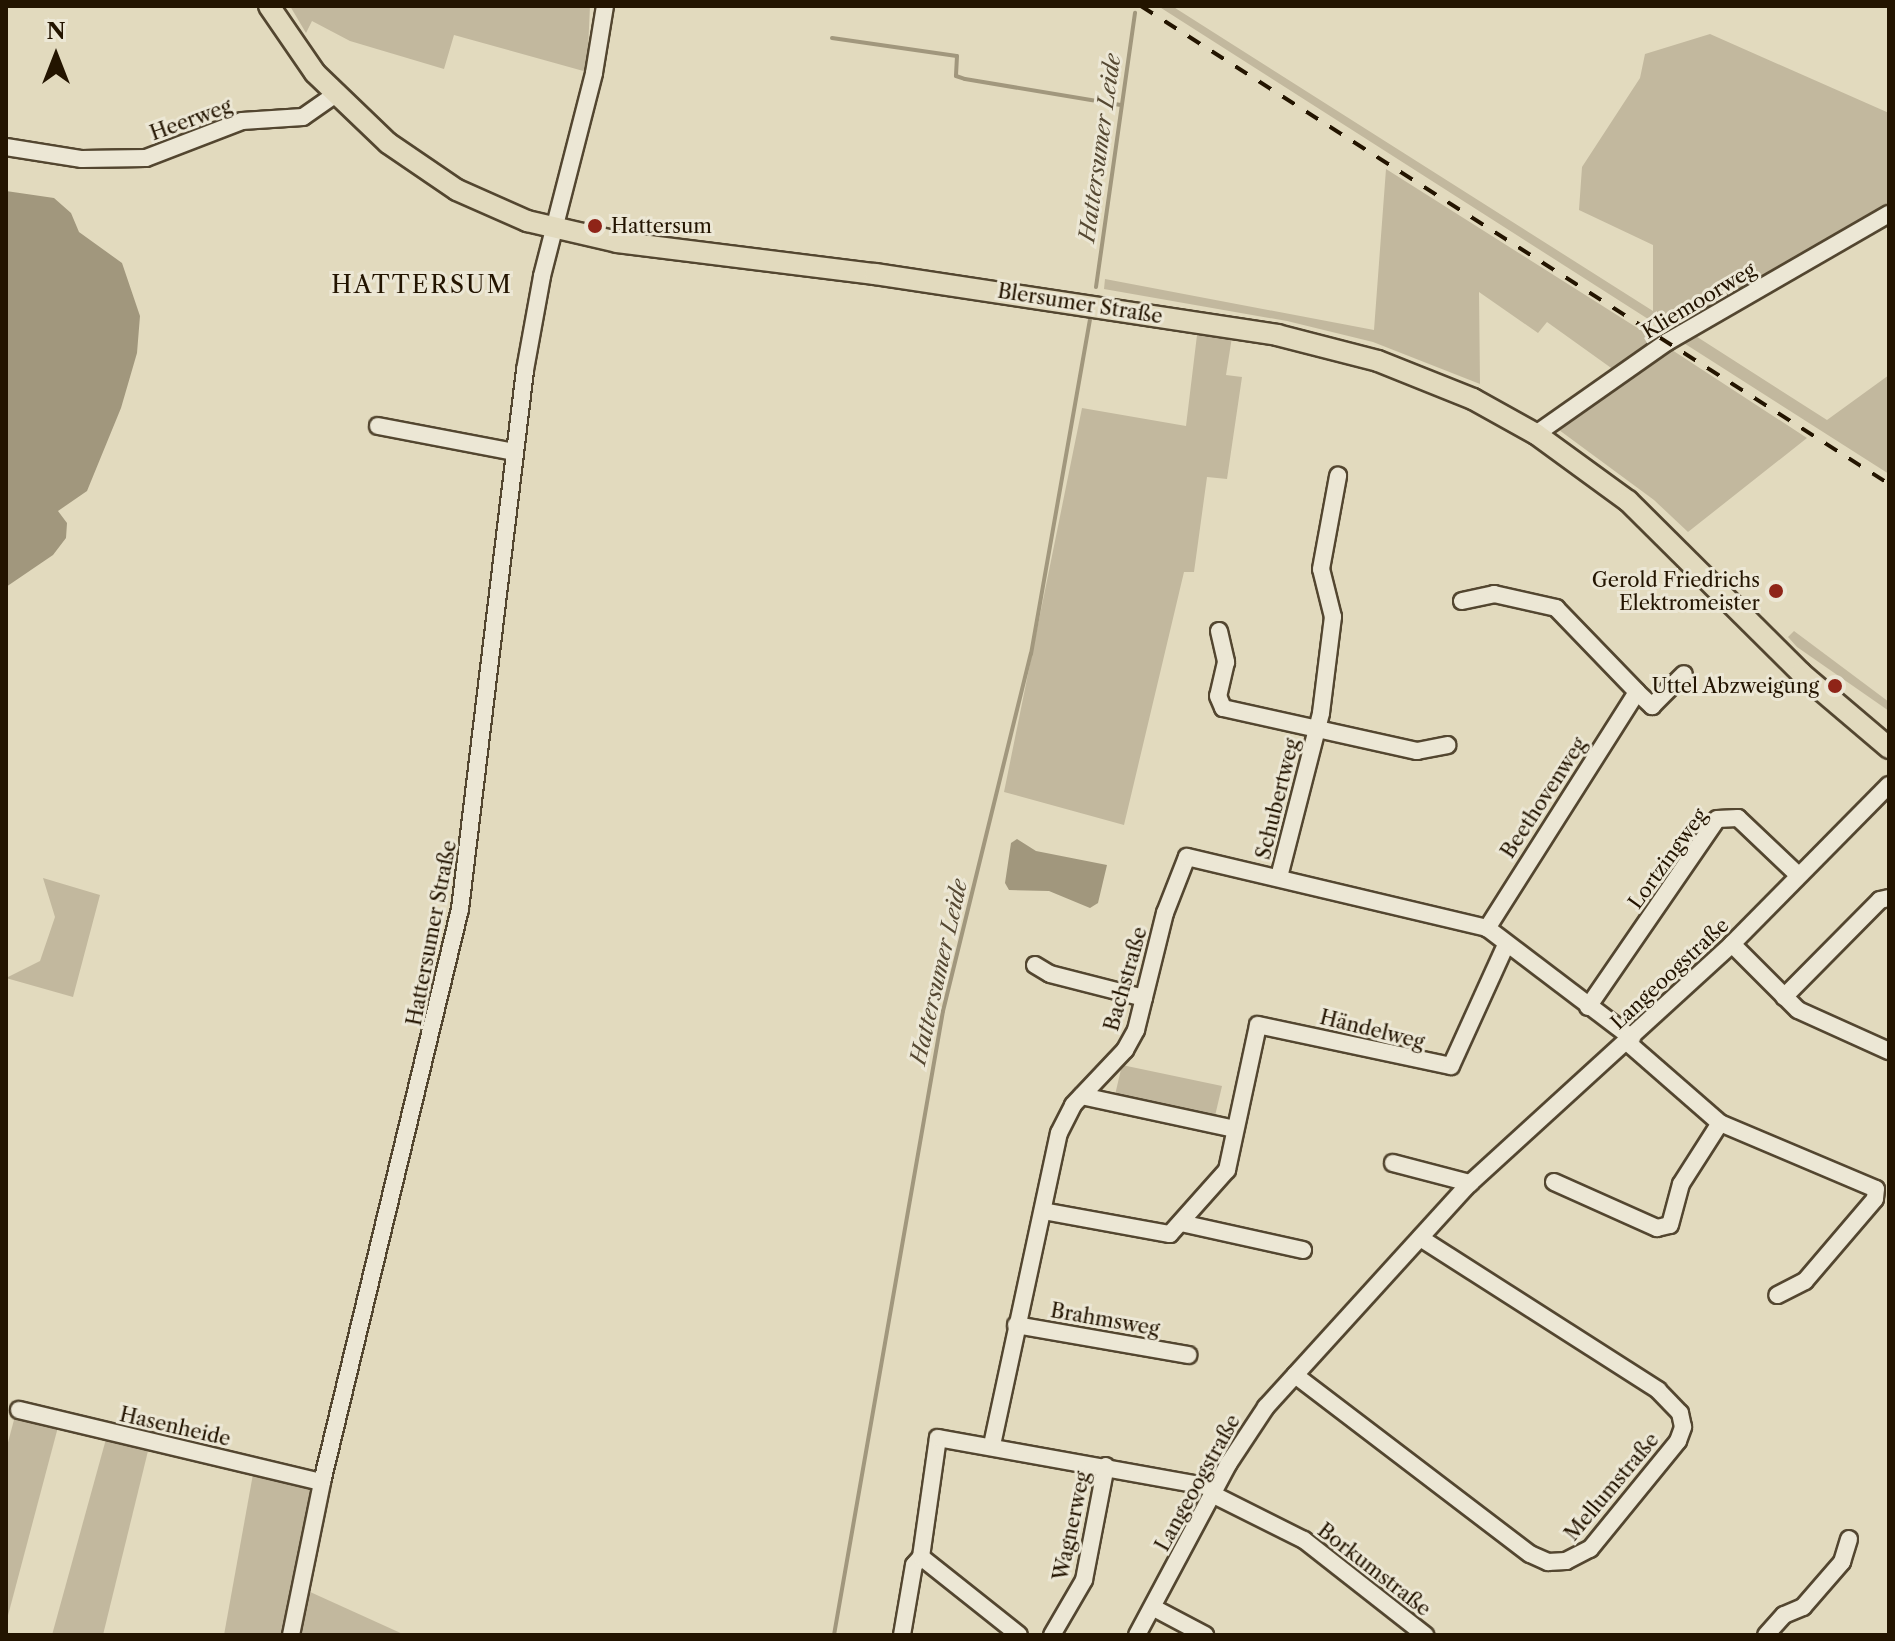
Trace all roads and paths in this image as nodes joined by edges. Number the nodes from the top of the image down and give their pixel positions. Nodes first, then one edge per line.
1 (269, 6) edge
2 (605, 6) edge
3 (334, 95) junction
4 (6, 147) edge
5 (1889, 214) edge
6 (554, 229) junction
7 (378, 426) dead end
8 (1536, 434) junction
9 (514, 452) junction
10 (1338, 476) dead end
11 (1462, 601) dead end
12 (1219, 631) dead end
13 (1684, 674) dead end
14 (1637, 692) junction
15 (1854, 714) junction
16 (1889, 728) edge
17 (1316, 732) junction
18 (1447, 745) dead end
19 (1889, 748) edge
20 (1889, 785) edge
21 (1798, 875) junction
22 (1279, 877) junction
23 (1889, 898) edge
24 (1487, 928) junction
25 (1732, 944) junction
26 (1506, 945) junction
27 (1035, 965) dead end
28 (1784, 997) junction
29 (1144, 998) junction
30 (1588, 1007) junction
31 (1629, 1040) junction
32 (1889, 1050) edge
33 (1082, 1096) junction
34 (1720, 1123) junction
35 (1234, 1129) junction
36 (1393, 1163) dead end
37 (1554, 1182) dead end
38 (1470, 1183) junction
39 (1043, 1211) junction
40 (1181, 1223) junction
41 (1420, 1238) junction
42 (1303, 1250) dead end
43 (1777, 1295) dead end
44 (1016, 1325) junction
45 (1188, 1355) dead end
46 (1295, 1375) junction
47 (19, 1410) dead end
48 (992, 1445) junction
49 (1106, 1466) junction
50 (322, 1482) junction
51 (1213, 1491) junction
52 (1849, 1539) dead end
53 (921, 1557) junction
54 (1154, 1608) junction
55 (291, 1635) edge
56 (902, 1635) edge
57 (1019, 1635) edge
58 (1052, 1635) edge
59 (1137, 1635) edge
60 (1205, 1635) edge
61 (1425, 1635) edge
62 (1766, 1635) edge

1 - 3 main road, Blersumer Straße
2 - 6 street, Hattersumer Straße
3 - 4 street, Heerweg
3 - 6 main road, Blersumer Straße
5 - 8 street, Kliemoorweg
6 - 8 main road, Blersumer Straße
6 - 9 street, Hattersumer Straße
7 - 9 street
8 - 15 main road, Blersumer Straße
9 - 50 street, Hattersumer Straße
10 - 17 street, Schubertweg
11 - 14 street
12 - 17 street, Schubertweg
13 - 14 street
14 - 24 street, Beethovenweg
15 - 16 main road, Blersumer Straße
15 - 19 main road, Blersumer Straße
17 - 18 street, Schubertweg
17 - 22 street, Schubertweg
20 - 21 street, Langeoogstraße
21 - 25 street, Langeoogstraße
21 - 30 street, Lortzingweg
22 - 24 street, Bachstraße
22 - 29 street, Bachstraße
23 - 28 street
24 - 26 street, Bachstraße
25 - 28 street
25 - 31 street, Langeoogstraße
26 - 30 street, Bachstraße
26 - 35 street, Händelweg
27 - 29 street
28 - 32 street
29 - 33 street, Bachstraße
30 - 31 street, Bachstraße
31 - 34 street, Bachstraße
31 - 38 street, Langeoogstraße
33 - 35 street
33 - 39 street, Bachstraße
34 - 37 street
34 - 43 street, Bachstraße
35 - 40 street, Händelweg
36 - 38 street
38 - 41 street, Langeoogstraße
39 - 40 street
39 - 44 street, Bachstraße
40 - 42 street
41 - 46 street, Langeoogstraße
41 - 46 street, Mellumstraße
44 - 45 street, Brahmsweg
44 - 48 street, Bachstraße
46 - 51 street, Langeoogstraße
47 - 50 street, Hasenheide
48 - 49 street
48 - 53 street
49 - 51 street
49 - 58 street, Wagnerweg
50 - 55 street, Hattersumer Straße
51 - 54 street, Langeoogstraße
51 - 61 street, Borkumstraße
52 - 62 street
53 - 56 street
53 - 57 street
54 - 59 street, Langeoogstraße
54 - 60 street

